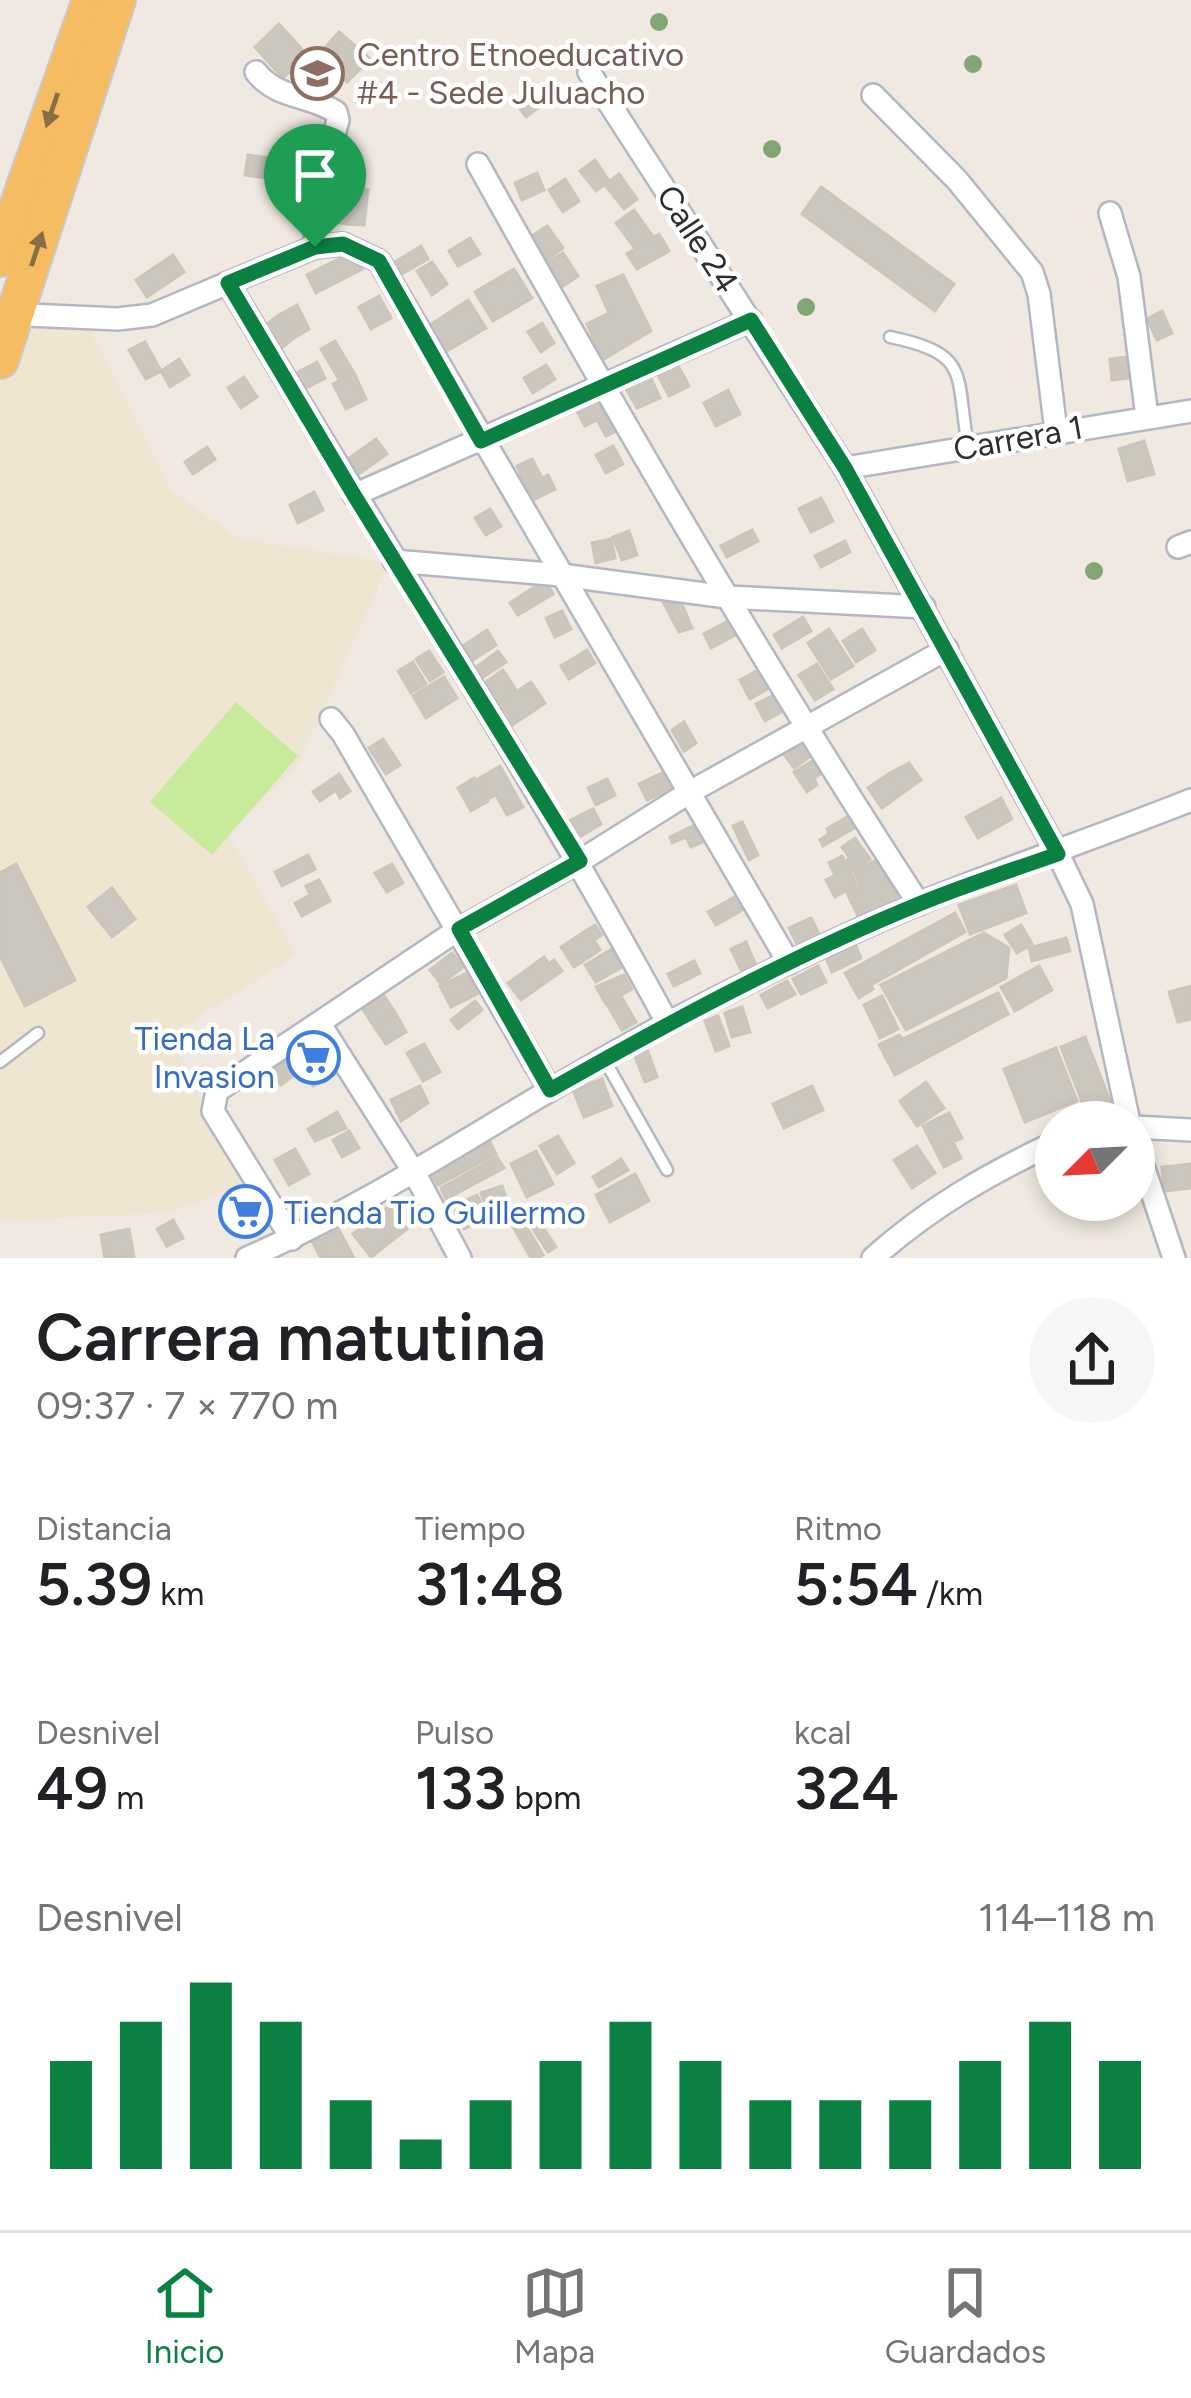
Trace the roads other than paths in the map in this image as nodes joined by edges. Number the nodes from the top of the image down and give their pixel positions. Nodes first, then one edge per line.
1 (91, 0) edge
2 (117, 0) edge
3 (256, 72) dead end
4 (589, 73) dead end
5 (873, 95) dead end
6 (478, 164) dead end
7 (1110, 213) dead end
8 (315, 247) junction
9 (0, 258) edge
10 (228, 283) junction
11 (8, 314) edge
12 (751, 320) junction
13 (890, 337) dead end
14 (0, 360) edge
15 (602, 387) junction
16 (1191, 411) edge
17 (1147, 417) junction
18 (1056, 431) junction
19 (481, 441) junction
20 (968, 446) junction
21 (845, 468) junction
22 (354, 495) junction
23 (394, 561) junction
24 (561, 575) junction
25 (727, 597) junction
26 (924, 608) junction
27 (947, 649) junction
28 (331, 719) dead end
29 (806, 730) junction
30 (690, 792) junction
31 (1191, 800) edge
32 (1058, 854) junction
33 (580, 861) junction
34 (919, 904) junction
35 (459, 929) junction
36 (789, 963) junction
37 (320, 1024) junction
38 (668, 1024) junction
39 (38, 1033) dead end
40 (604, 1059) junction
41 (0, 1062) edge
42 (550, 1090) junction
43 (1127, 1101) edge
44 (1155, 1126) edge
45 (1191, 1130) edge
46 (1035, 1152) edge
47 (667, 1170) dead end
48 (415, 1174) junction
49 (1155, 1201) edge
50 (292, 1238) junction
51 (247, 1258) edge
52 (460, 1258) edge
53 (873, 1258) edge
54 (1174, 1258) edge

1 -> 9 highway
11 -> 2 highway
3 - 8 street
4 - 12 street, Calle 24
5 - 18 street
6 - 15 street
7 - 17 street
8 - 10 street
8 - 19 street
10 - 11 street
10 - 22 street
11 - 14 highway
12 - 15 street
12 - 21 street, Calle 24
13 - 20 lane
15 - 19 street
15 - 25 street
16 - 17 street, Carrera 1
17 - 18 street, Carrera 1
18 - 20 street, Carrera 1
19 - 22 street
19 - 24 street
20 - 21 street, Carrera 1
21 - 26 street, Calle 24
22 - 23 street
23 - 24 street
23 - 33 street
24 - 25 street
24 - 30 street
25 - 26 street
25 - 29 street
26 - 27 street, Calle 24
27 - 29 street
27 - 32 street, Calle 24
28 - 35 street
29 - 30 street
29 - 34 street
30 - 33 street
30 - 36 street
31 - 32 street
32 - 34 street
32 - 43 street, Calle 24
33 - 35 street
33 - 38 street
34 - 36 street
35 - 37 street
35 - 42 street
36 - 38 street
37 - 48 street
37 - 50 street
38 - 40 street
39 - 41 lane
40 - 42 street
40 - 47 lane
42 - 48 street
44 - 45 street
46 - 53 street
48 - 50 street
48 - 52 street
49 - 54 street
50 - 51 street

